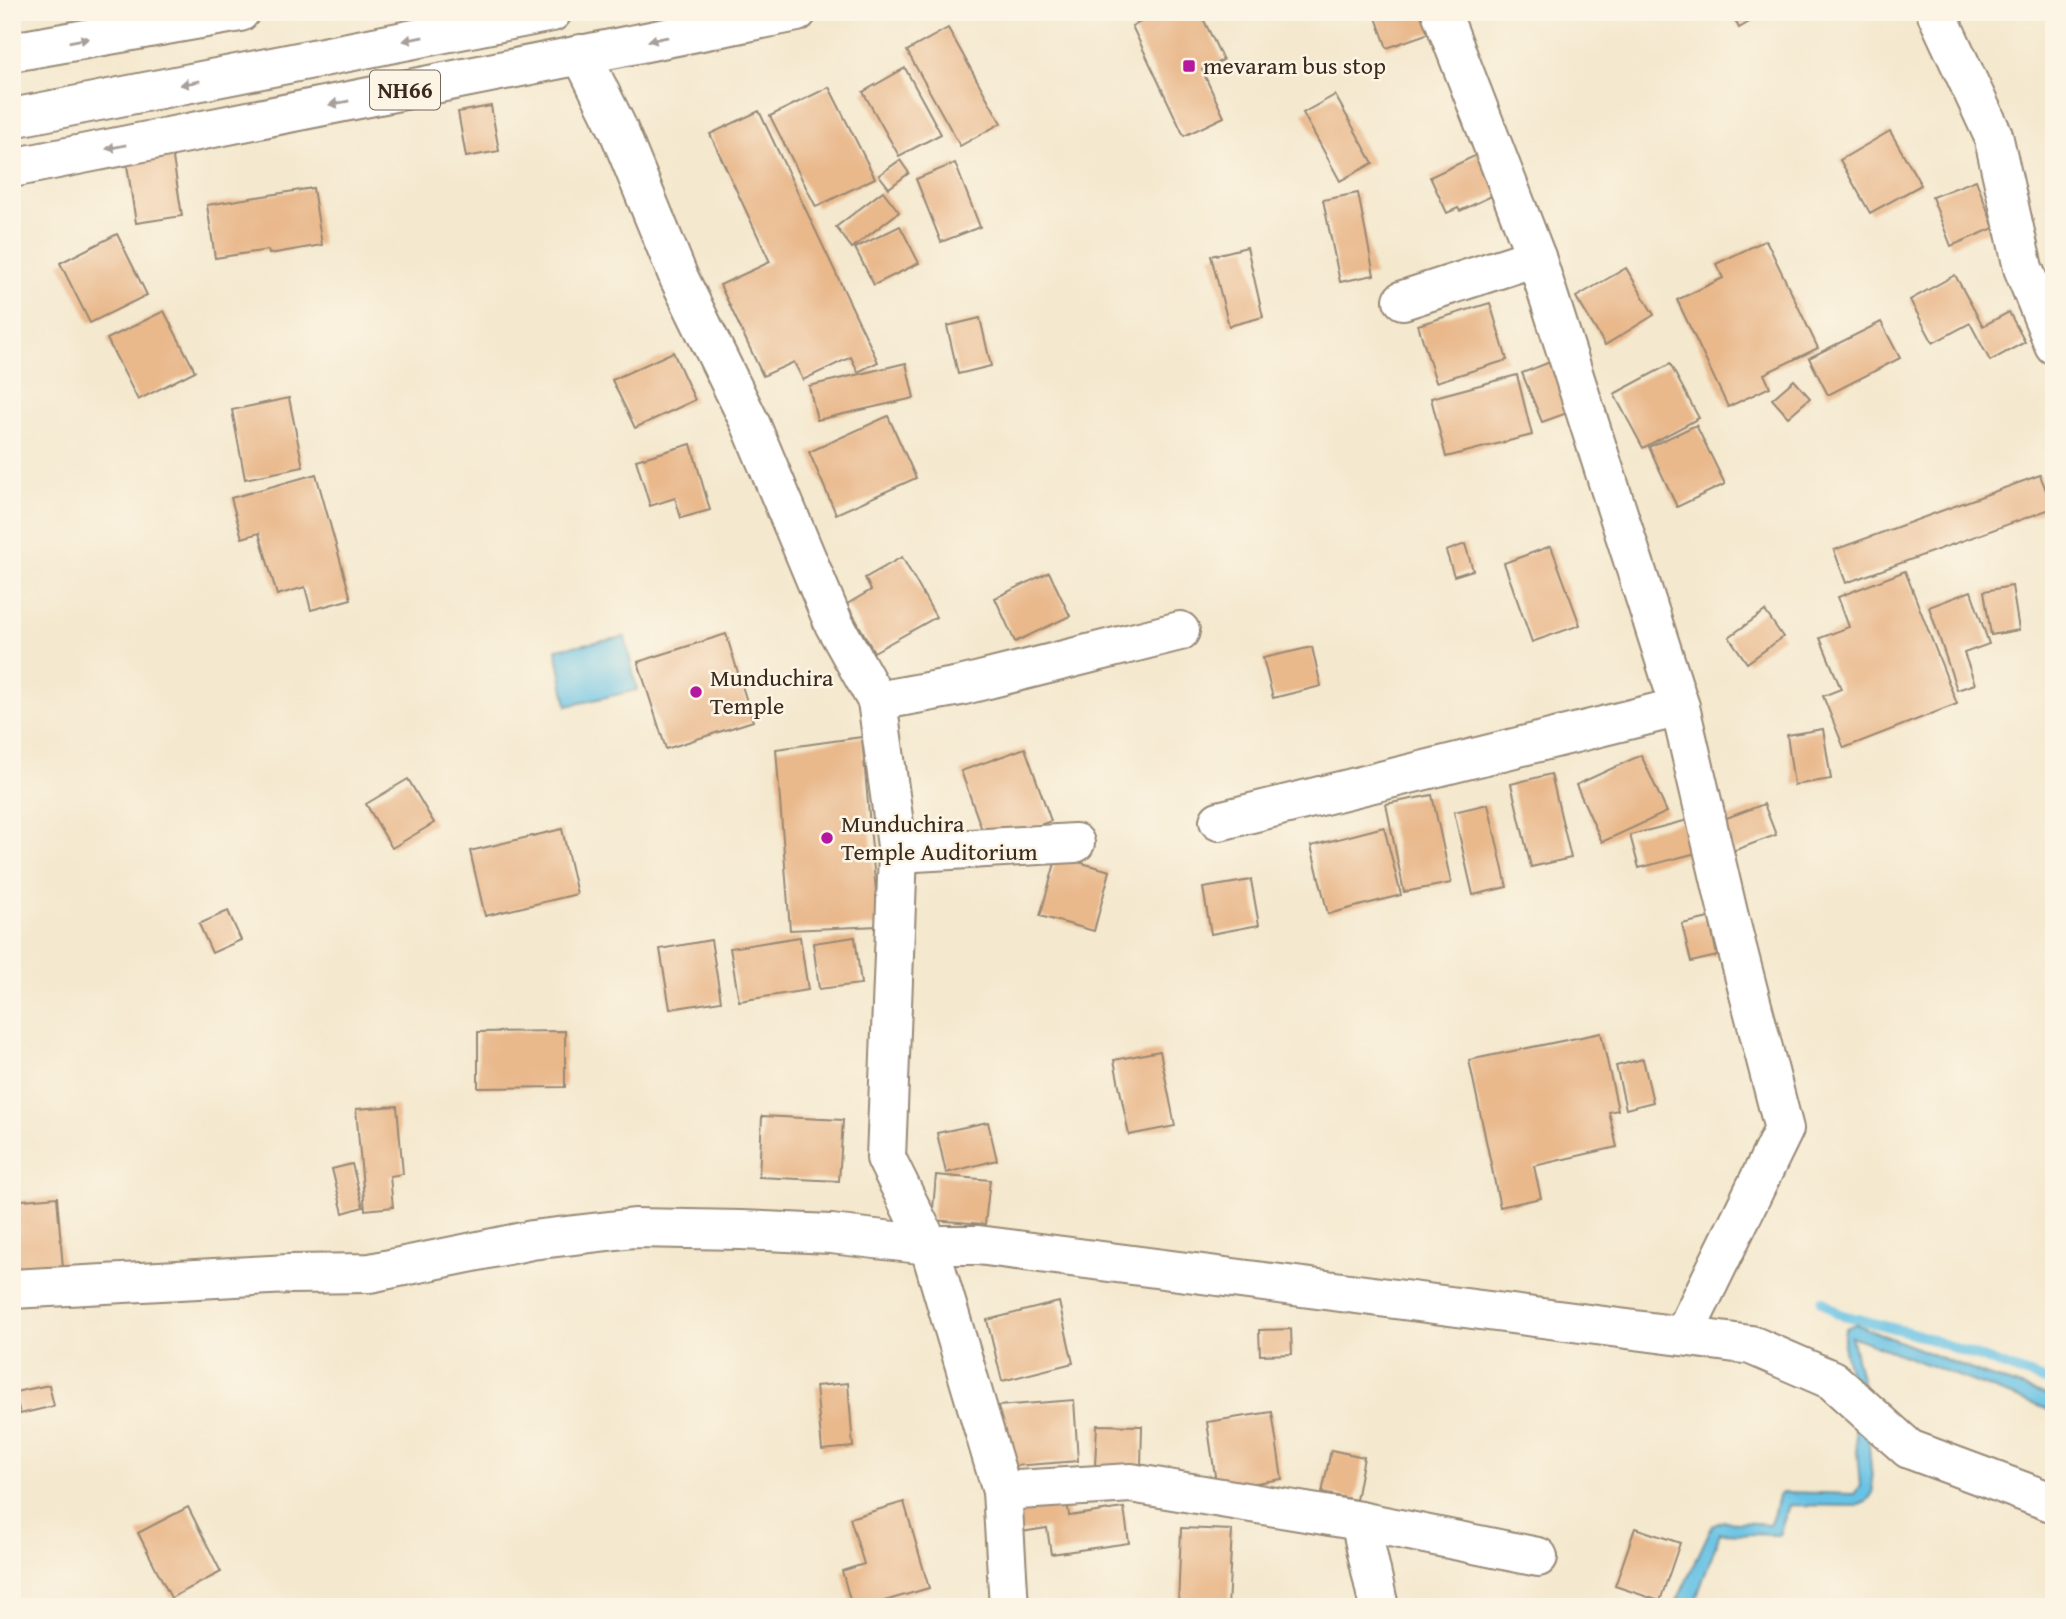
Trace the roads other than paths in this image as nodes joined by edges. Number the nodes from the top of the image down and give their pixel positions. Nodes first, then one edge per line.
1 (240, 12) edge
2 (552, 12) edge
3 (797, 12) edge
4 (1441, 12) edge
5 (1936, 12) edge
6 (12, 52) edge
7 (581, 54) junction
8 (12, 118) edge
9 (12, 168) edge
10 (1536, 257) junction
11 (1403, 300) dead end
12 (2054, 345) edge
13 (1180, 631) dead end
14 (877, 701) junction
15 (1680, 707) junction
16 (1219, 821) dead end
17 (1075, 843) dead end
18 (898, 853) junction
19 (929, 1245) junction
20 (12, 1289) edge
21 (1683, 1336) junction
22 (1003, 1492) junction
23 (2054, 1503) edge
24 (1360, 1521) junction
25 (1538, 1557) dead end
26 (1009, 1607) edge
27 (1379, 1607) edge

6 -> 1 main road
2 -> 8 main road
3 -> 7 main road, NH66
4 - 10 main road
5 - 12 main road
7 -> 9 main road, NH66
7 - 14 main road
10 - 11 main road
10 - 15 main road
13 - 14 main road
14 - 18 main road
15 - 16 main road
15 - 21 main road
17 - 18 main road
18 - 19 main road
19 - 20 main road
19 - 21 main road
19 - 22 main road
21 - 23 main road
22 - 24 main road
22 - 26 main road
24 - 25 main road
24 - 27 main road

